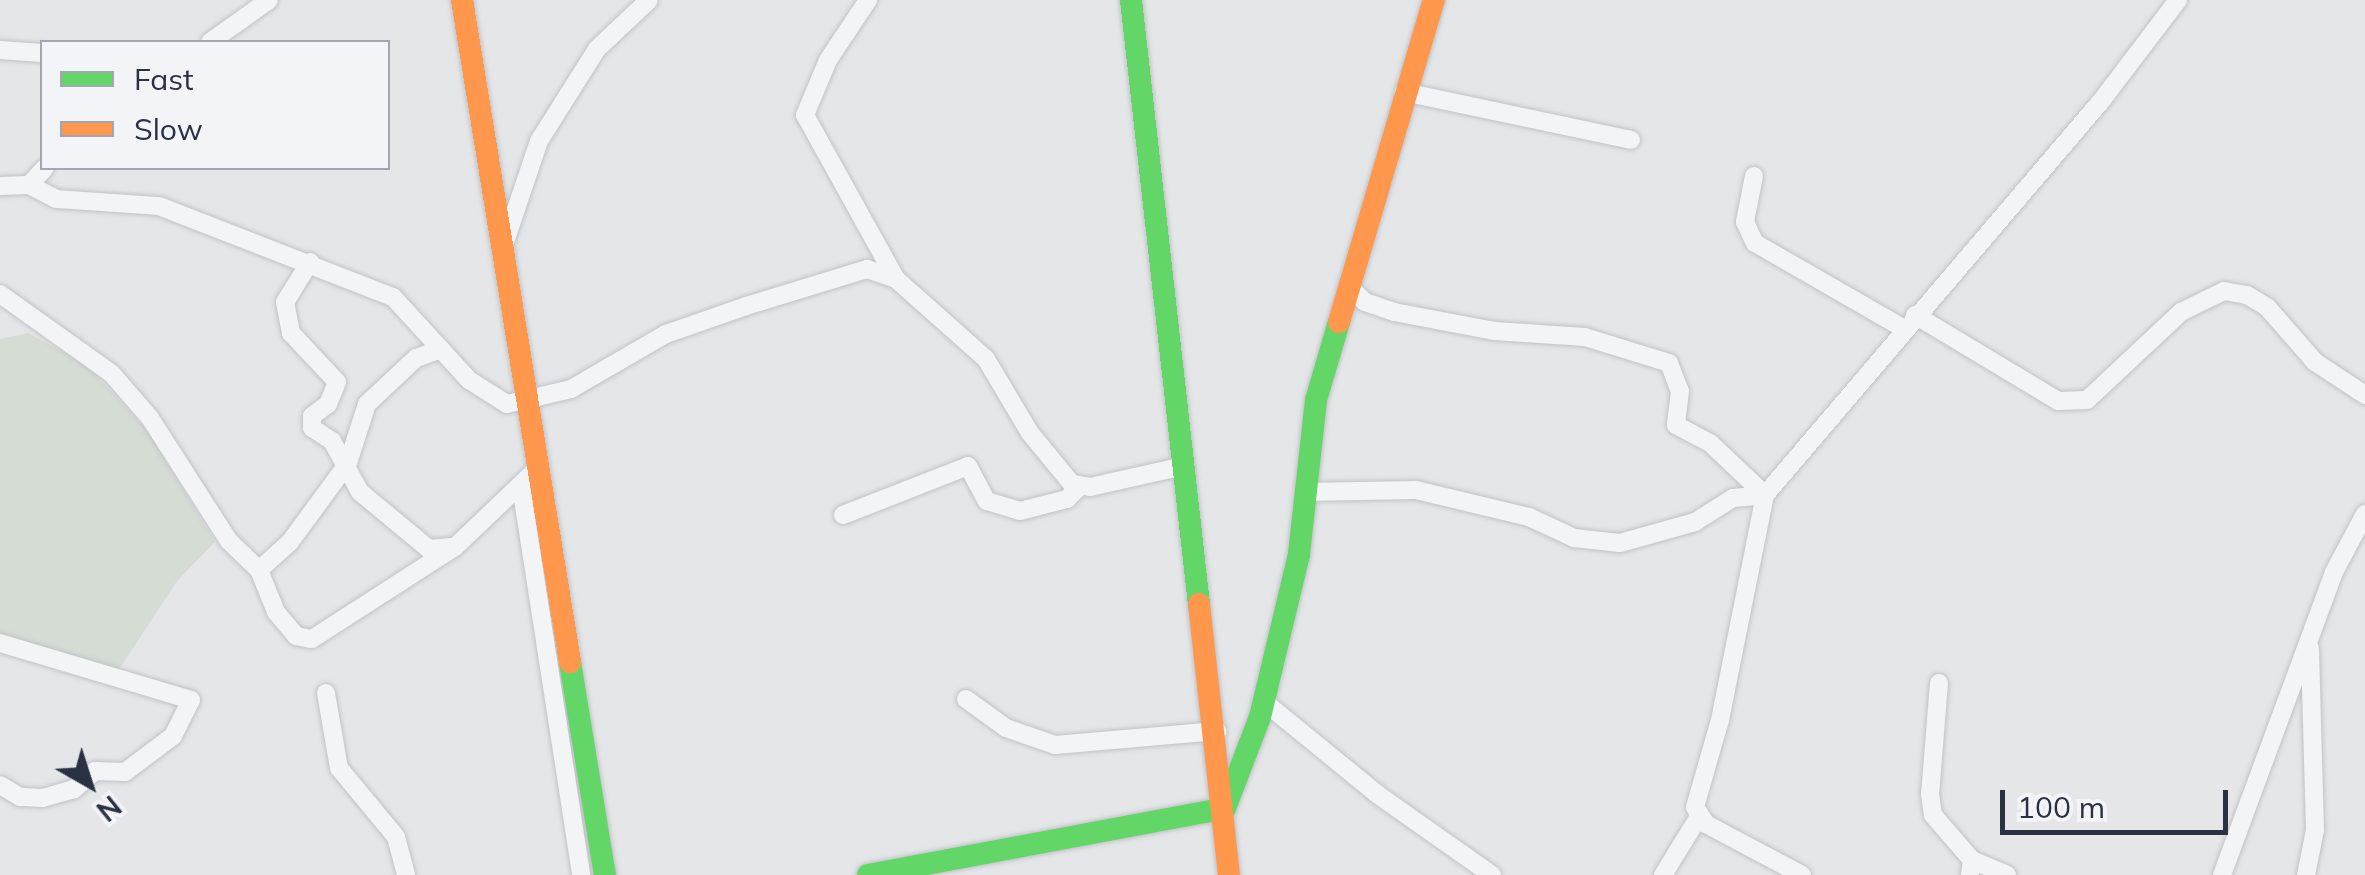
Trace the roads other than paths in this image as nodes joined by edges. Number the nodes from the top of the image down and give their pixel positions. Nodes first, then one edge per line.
1 (269, 0) edge
2 (462, 0) edge
3 (649, 0) edge
4 (868, 0) edge
5 (1131, 0) edge
6 (1434, 0) edge
7 (2178, 0) edge
8 (213, 40) edge
9 (0, 50) edge
10 (40, 53) edge
11 (1404, 92) junction
12 (1631, 140) dead end
13 (43, 170) edge
14 (1754, 176) dead end
15 (29, 185) junction
16 (0, 186) edge
17 (504, 244) junction
18 (310, 262) junction
19 (896, 279) junction
20 (1350, 286) junction
21 (0, 294) edge
22 (1909, 321) junction
23 (441, 350) junction
24 (2365, 395) edge
25 (529, 403) junction
26 (348, 463) junction
27 (540, 466) junction
28 (1184, 466) junction
29 (521, 486) junction
30 (1080, 486) junction
31 (1305, 492) junction
32 (1765, 494) junction
33 (2365, 514) edge
34 (843, 515) dead end
35 (454, 547) junction
36 (259, 570) junction
37 (2309, 638) junction
38 (0, 644) edge
39 (1939, 682) dead end
40 (326, 693) dead end
41 (966, 699) dead end
42 (1263, 701) junction
43 (1217, 731) junction
44 (0, 785) edge
45 (1225, 808) junction
46 (1698, 818) junction
47 (1971, 867) edge
48 (406, 875) edge
49 (581, 875) edge
50 (605, 875) edge
51 (868, 875) edge
52 (1229, 875) edge
53 (1492, 875) edge
54 (1663, 875) edge
55 (1802, 875) edge
56 (2007, 875) edge
57 (2222, 875) edge
58 (2306, 875) edge

1 - 8 street
2 - 17 street
3 - 17 street
4 - 19 street
5 - 28 street
6 - 11 street
7 - 22 street
9 - 10 street
11 - 12 street
11 - 20 street
13 - 15 street
14 - 22 street
15 - 16 street
15 - 18 street
17 - 25 street
18 - 23 street
18 - 26 street
19 - 25 street
19 - 30 street
20 - 31 street
20 - 32 street
21 - 36 street
22 - 24 street
22 - 32 street
23 - 25 street
23 - 26 street
25 - 27 street
26 - 35 street
26 - 36 street
27 - 29 street
27 - 50 street
28 - 30 street
28 - 43 street
29 - 35 street
29 - 49 street
30 - 34 street
31 - 32 street
31 - 42 street
32 - 46 street
33 - 37 street
35 - 36 street
37 - 57 street
37 - 58 street
38 - 44 street
39 - 47 street
40 - 48 street
41 - 43 street
42 - 45 street
42 - 53 street
43 - 45 street
45 - 51 street
45 - 52 street
46 - 54 street
46 - 55 street
47 - 56 street

